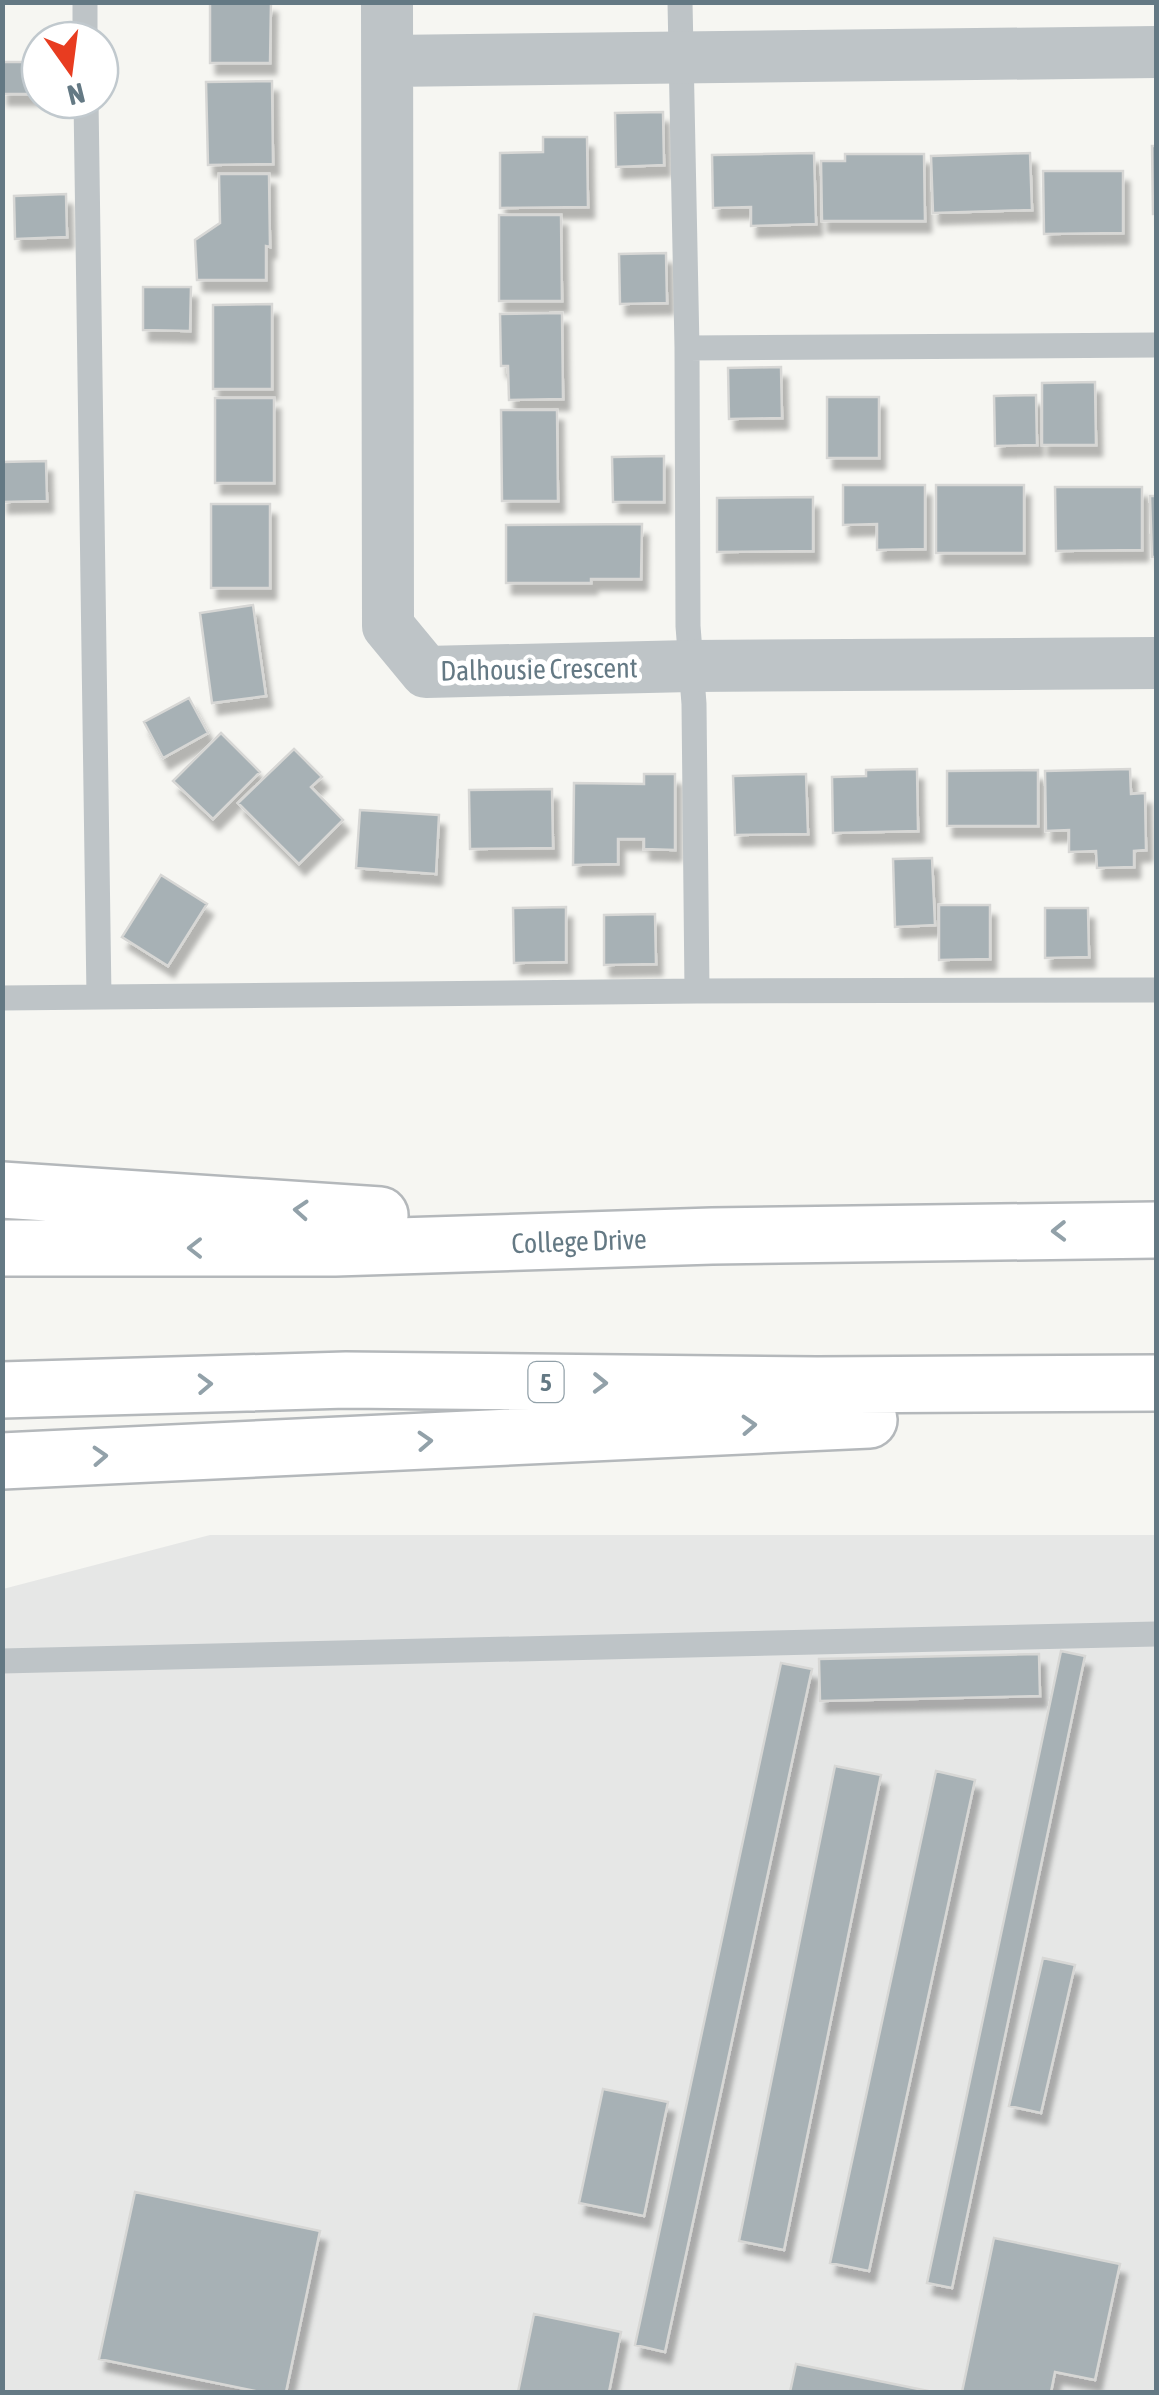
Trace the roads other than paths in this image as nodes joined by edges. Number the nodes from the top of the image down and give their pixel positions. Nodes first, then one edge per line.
1 (387, 2) edge
2 (680, 2) edge
3 (1156, 52) edge
4 (682, 59) junction
5 (388, 62) junction
6 (86, 120) edge
7 (1156, 344) edge
8 (687, 348) junction
9 (1156, 663) edge
10 (691, 666) junction
11 (1156, 990) edge
12 (698, 992) junction
13 (99, 997) junction
14 (2, 998) edge
15 (2, 1190) edge
16 (1156, 1230) edge
17 (712, 1236) junction
18 (2, 1248) edge
19 (1156, 1383) edge
20 (1090, 1384) junction
21 (2, 1390) edge
22 (2, 1460) edge
23 (1156, 1634) edge
24 (2, 1661) edge

1 - 5 street, Dalhousie Crescent
2 - 4 lane
3 - 4 street
4 - 5 street
4 - 8 lane
5 - 10 street, Dalhousie Crescent
6 - 13 lane
7 - 8 lane
8 - 10 lane
9 - 10 street, Dalhousie Crescent
10 - 12 lane
11 - 12 lane
12 - 13 lane
13 - 14 lane
17 -> 15 highway
16 -> 17 highway, College Drive
17 -> 18 highway, College Drive
19 - 20 highway, 5
21 -> 20 highway, 5
22 -> 20 highway
23 - 24 lane

